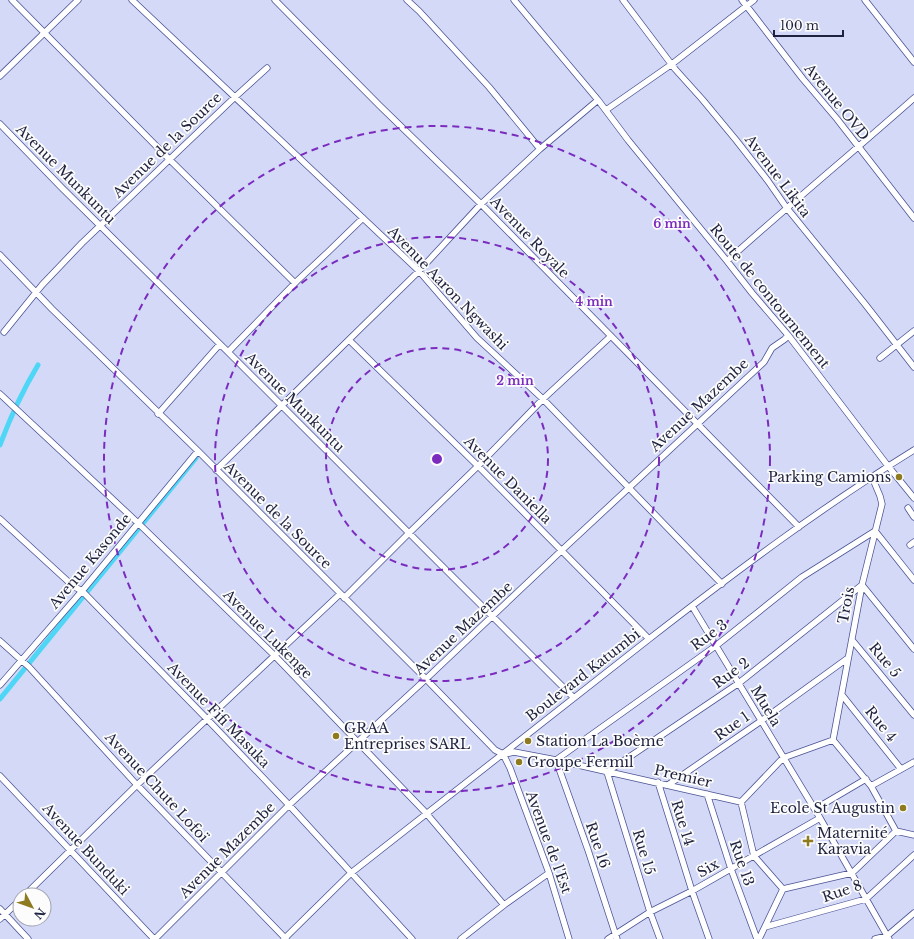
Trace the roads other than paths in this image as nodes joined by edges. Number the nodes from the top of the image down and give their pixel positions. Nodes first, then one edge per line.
1 (12, 0) edge
2 (78, 0) edge
3 (132, 0) edge
4 (275, 0) edge
5 (406, 0) edge
6 (514, 0) edge
7 (623, 0) edge
8 (742, 0) edge
9 (754, 0) edge
10 (865, 0) edge
11 (747, 5) junction
12 (45, 32) junction
13 (914, 62) edge
14 (672, 64) junction
15 (267, 68) dead end
16 (0, 76) edge
17 (235, 97) junction
18 (914, 98) edge
19 (598, 100) junction
20 (606, 110) junction
21 (0, 124) edge
22 (858, 147) junction
23 (540, 149) junction
24 (169, 160) junction
25 (481, 204) junction
26 (786, 208) junction
27 (363, 218) junction
28 (914, 218) edge
29 (100, 226) junction
30 (0, 255) edge
31 (727, 261) junction
32 (419, 271) junction
33 (295, 283) junction
34 (36, 292) junction
35 (914, 331) edge
36 (4, 332) dead end
37 (788, 335) junction
38 (611, 336) junction
39 (349, 340) junction
40 (220, 344) junction
41 (897, 344) junction
42 (228, 352) junction
43 (880, 358) dead end
44 (914, 367) edge
45 (0, 394) edge
46 (543, 399) junction
47 (281, 406) junction
48 (158, 414) junction
49 (697, 423) junction
50 (914, 450) edge
51 (198, 451) junction
52 (478, 466) junction
53 (888, 466) junction
54 (216, 470) junction
55 (872, 477) junction
56 (629, 487) junction
57 (914, 498) edge
58 (908, 508) dead end
59 (914, 517) edge
60 (0, 519) edge
61 (138, 523) junction
62 (799, 528) junction
63 (875, 530) junction
64 (409, 532) junction
65 (561, 550) junction
66 (914, 580) edge
67 (722, 584) junction
68 (862, 585) junction
69 (82, 591) junction
70 (342, 596) junction
71 (692, 606) junction
72 (493, 616) junction
73 (649, 639) junction
74 (852, 640) junction
75 (0, 641) edge
76 (717, 645) junction
77 (914, 649) edge
78 (275, 656) junction
79 (848, 658) junction
80 (23, 661) junction
81 (426, 679) junction
82 (739, 683) junction
83 (0, 686) edge
84 (842, 695) junction
85 (574, 698) junction
86 (914, 715) edge
87 (207, 719) junction
88 (761, 721) junction
89 (833, 740) junction
90 (357, 743) junction
91 (503, 754) junction
92 (783, 758) junction
93 (556, 760) junction
94 (914, 762) edge
95 (902, 769) junction
96 (607, 772) junction
97 (0, 776) edge
98 (866, 779) junction
99 (658, 782) junction
100 (137, 785) junction
101 (668, 785) junction
102 (871, 786) junction
103 (708, 794) junction
104 (741, 802) junction
105 (289, 805) junction
106 (815, 809) junction
107 (426, 813) junction
108 (820, 818) junction
109 (896, 831) junction
110 (914, 835) edge
111 (71, 851) junction
112 (754, 856) junction
113 (914, 856) edge
114 (730, 869) junction
115 (221, 873) junction
116 (351, 873) junction
117 (549, 873) junction
118 (852, 873) junction
119 (33, 887) edge
120 (783, 889) junction
121 (692, 891) junction
122 (866, 899) junction
123 (504, 905) junction
124 (12, 908) edge
125 (0, 909) edge
126 (650, 912) junction
127 (914, 913) edge
128 (2, 917) edge
129 (766, 926) junction
130 (616, 937) edge
131 (888, 937) edge
132 (28, 939) edge
133 (154, 939) edge
134 (285, 939) edge
135 (412, 939) edge
136 (461, 939) edge
137 (569, 939) edge
138 (608, 939) edge
139 (660, 939) edge
140 (709, 939) edge
141 (758, 939) edge
142 (875, 939) edge

1 - 12 street
2 - 12 street
3 - 17 street, Avenue Aaron Ngwashi
4 - 25 street, Avenue Royale
5 - 23 street
6 - 19 street, Route de contournement
7 - 14 street, Avenue Likita
8 - 11 street, Avenue OVD
9 - 11 street
10 - 13 street
11 - 14 street
11 - 22 street, Avenue OVD
12 - 16 street
12 - 24 street
14 - 20 street
14 - 26 street, Avenue Likita
15 - 17 street, Avenue de la Source
17 - 24 street, Avenue de la Source
17 - 27 street, Avenue Aaron Ngwashi
18 - 22 street
19 - 20 street, Route de contournement
19 - 23 street
20 - 31 street, Route de contournement
21 - 29 street, Avenue Munkuntu
22 - 26 street
22 - 28 street, Avenue OVD
23 - 25 street
24 - 29 street, Avenue de la Source
24 - 33 street
25 - 32 street
25 - 38 street, Avenue Royale
26 - 31 street
26 - 41 street, Avenue Likita
27 - 32 street, Avenue Aaron Ngwashi
27 - 33 street
29 - 34 street, Avenue de la Source
29 - 40 street, Avenue Munkuntu
30 - 34 street, Avenue de la Source
31 - 37 street, Route de contournement
32 - 39 street
32 - 46 street, Avenue Aaron Ngwashi
33 - 42 street
34 - 36 street, Avenue de la Source
34 - 48 street, Avenue de la Source
35 - 41 street
37 - 49 street, Avenue Mazembe
37 - 53 street, Route de contournement
38 - 46 street
38 - 49 street, Avenue Royale
39 - 47 street
39 - 52 street, Avenue Daniella
40 - 42 street, Avenue Munkuntu
40 - 48 street
41 - 43 street
41 - 44 street, Avenue Likita
42 - 47 street, Avenue Munkuntu
45 - 61 street, Avenue Lukenge
46 - 52 street
46 - 56 street, Avenue Aaron Ngwashi
47 - 54 street
47 - 64 street, Avenue Munkuntu
48 - 51 street, Avenue de la Source
49 - 56 street, Avenue Mazembe
49 - 62 street, Avenue Royale
50 - 53 street, Boulevard Katumbi
51 - 54 street, Avenue de la Source
51 - 61 street, Avenue Kasonde
52 - 64 street
52 - 65 street, Avenue Daniella
53 - 55 street, Boulevard Katumbi
53 - 57 street, Route de contournement
54 - 70 street, Avenue de la Source
55 - 62 street, Boulevard Katumbi
55 - 63 street, Trois
56 - 65 street, Avenue Mazembe
56 - 67 street, Avenue Aaron Ngwashi
58 - 59 street
60 - 69 street, Avenue Fifi Masuka
61 - 69 street, Avenue Kasonde
61 - 78 street, Avenue Lukenge
62 - 67 street, Boulevard Katumbi
63 - 66 street
63 - 68 street, Trois
63 - 76 street, Rue 3
64 - 70 street
64 - 72 street, Avenue Munkuntu
65 - 72 street, Avenue Mazembe
65 - 73 street, Avenue Daniella
67 - 71 street, Boulevard Katumbi
68 - 74 street, Trois
68 - 77 street
68 - 82 street, Rue 2
69 - 80 street, Avenue Kasonde
69 - 87 street, Avenue Fifi Masuka
70 - 78 street
70 - 81 street, Avenue de la Source
71 - 73 street, Boulevard Katumbi
71 - 76 street, Muela
72 - 81 street, Avenue Mazembe
72 - 85 street, Avenue Munkuntu
73 - 85 street, Boulevard Katumbi
74 - 79 street, Trois
74 - 86 street, Rue 5
75 - 80 street, Avenue Chute Lofoï
76 - 82 street, Muela
76 - 93 street, Rue 3
78 - 87 street
78 - 90 street, Avenue Lukenge
79 - 84 street, Trois
79 - 88 street, Rue 1
80 - 83 street, Avenue Kasonde
80 - 100 street, Avenue Chute Lofoï
81 - 90 street, Avenue Mazembe
81 - 91 street, Avenue de la Source
82 - 88 street, Muela
82 - 96 street, Rue 2
84 - 89 street, Trois
84 - 95 street, Rue 4
85 - 91 street, Boulevard Katumbi
87 - 100 street
87 - 105 street, Avenue Fifi Masuka
88 - 92 street, Muela
88 - 101 street, Rue 1
89 - 92 street
89 - 98 street
90 - 105 street, Avenue Mazembe
90 - 107 street, Avenue Lukenge
91 - 93 street, Premier
91 - 107 street, Boulevard Katumbi
91 - 117 street, Avenue de l'Est
92 - 104 street
92 - 106 street, Muela
93 - 96 street, Premier
93 - 130 street, Rue 16
94 - 95 street
95 - 102 street
96 - 99 street, Premier
96 - 126 street, Rue 15
97 - 111 street, Avenue Bunduki
98 - 102 street
98 - 106 street
99 - 101 street, Premier
99 - 121 street, Rue 14
100 - 111 street
100 - 115 street, Avenue Chute Lofoï
101 - 103 street, Premier
102 - 109 street
103 - 104 street, Premier
103 - 114 street, Rue 13
104 - 112 street
105 - 115 street, Avenue Mazembe
105 - 116 street, Avenue Fifi Masuka
106 - 108 street, Muela
107 - 116 street, Boulevard Katumbi
107 - 123 street, Avenue Lukenge
108 - 112 street, Six
108 - 118 street, Muela
109 - 110 street
109 - 118 street
111 - 119 street
111 - 133 street, Avenue Bunduki
112 - 114 street, Six
112 - 120 street
113 - 122 street, Rue 8
114 - 121 street, Six
114 - 141 street, Rue 13
115 - 133 street, Avenue Mazembe
115 - 134 street, Avenue Chute Lofoï
116 - 134 street, Boulevard Katumbi
116 - 135 street, Avenue Fifi Masuka
117 - 123 street
117 - 137 street, Avenue de l'Est
118 - 120 street
118 - 122 street, Muela
120 - 129 street
121 - 126 street, Six
121 - 140 street, Rue 14
122 - 129 street, Rue 8
122 - 131 street, Muela
123 - 136 street
124 - 128 street
125 - 128 street
126 - 130 street, Six
126 - 139 street, Rue 15
127 - 131 street
128 - 132 street
129 - 141 street
130 - 138 street, Six
131 - 142 street

